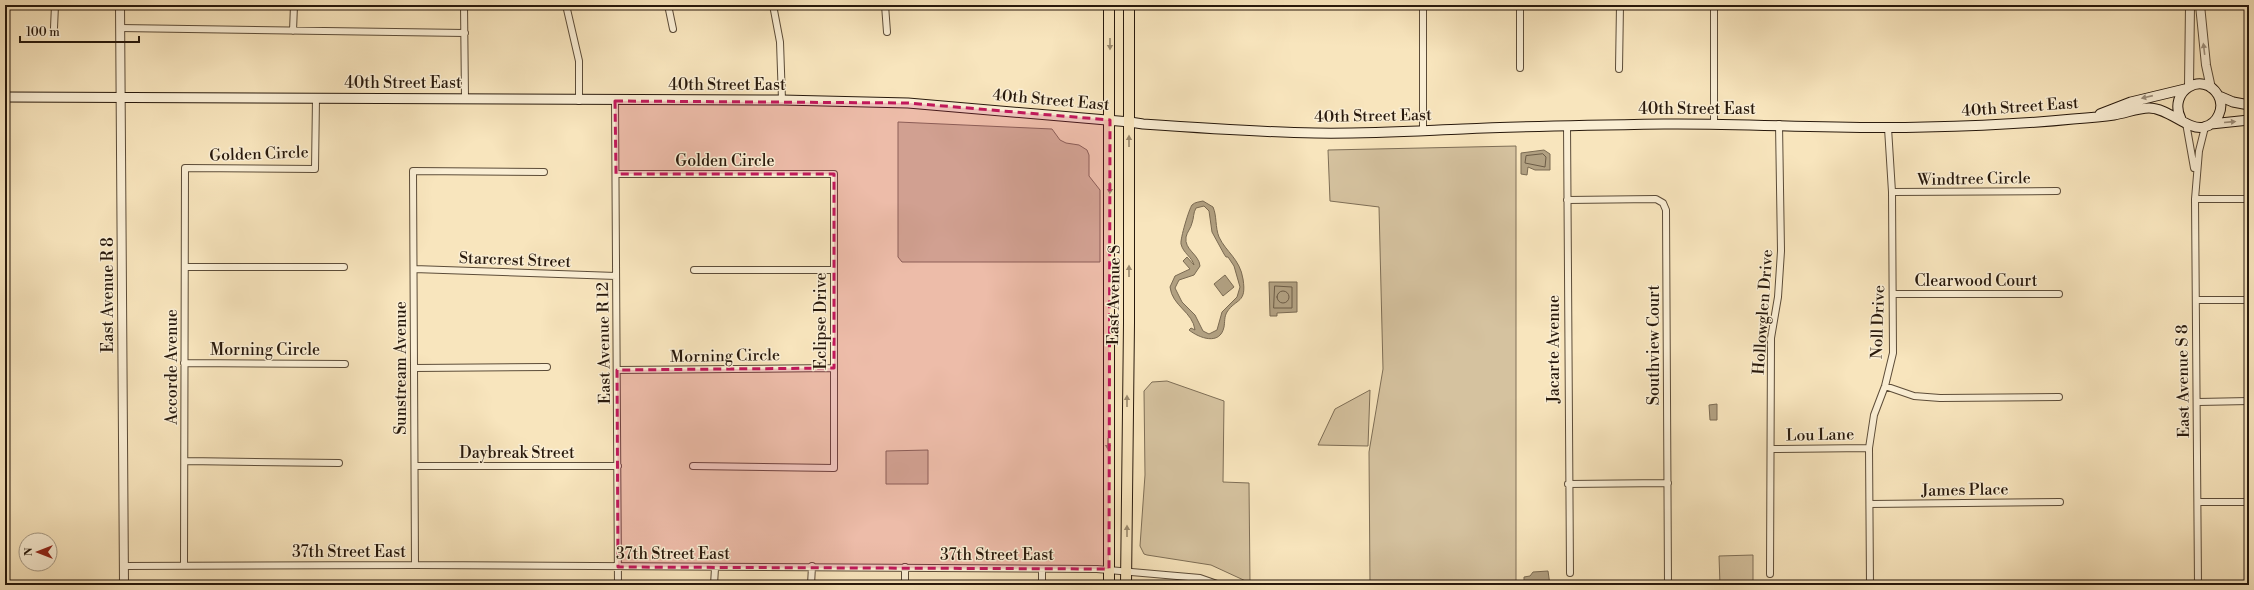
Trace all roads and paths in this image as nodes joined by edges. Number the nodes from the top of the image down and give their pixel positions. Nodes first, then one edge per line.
1 (55, 5) edge
2 (120, 5) edge
3 (294, 5) edge
4 (464, 5) edge
5 (566, 5) edge
6 (668, 5) edge
7 (773, 5) edge
8 (885, 5) edge
9 (1109, 5) edge
10 (1129, 5) edge
11 (1423, 5) edge
12 (1520, 5) edge
13 (1620, 5) edge
14 (1714, 5) edge
15 (2190, 5) edge
16 (2200, 5) edge
17 (54, 28) dead end
18 (120, 28) junction
19 (673, 29) dead end
20 (294, 30) junction
21 (887, 32) dead end
22 (465, 33) junction
23 (1520, 68) dead end
24 (1619, 69) dead end
25 (2187, 88) junction
26 (2212, 88) junction
27 (2219, 96) junction
28 (5, 97) edge
29 (121, 97) junction
30 (316, 98) junction
31 (465, 98) junction
32 (579, 100) junction
33 (782, 100) junction
34 (615, 101) junction
35 (2249, 105) edge
36 (2094, 117) junction
37 (1110, 120) junction
38 (2249, 120) edge
39 (2184, 121) junction
40 (1130, 122) junction
41 (1714, 123) junction
42 (1779, 124) junction
43 (1566, 125) junction
44 (2208, 125) junction
45 (1888, 128) junction
46 (1424, 130) junction
47 (185, 168) joint
48 (544, 172) dead end
49 (616, 174) junction
50 (834, 174) joint
51 (2195, 176) junction
52 (2056, 191) dead end
53 (1892, 192) junction
54 (2195, 199) junction
55 (2249, 199) edge
56 (1567, 200) junction
57 (185, 267) junction
58 (344, 267) dead end
59 (414, 269) junction
60 (694, 270) dead end
61 (834, 270) junction
62 (616, 276) junction
63 (1893, 294) junction
64 (2059, 294) dead end
65 (2196, 300) junction
66 (2249, 300) edge
67 (184, 363) junction
68 (345, 364) dead end
69 (414, 368) junction
70 (547, 368) dead end
71 (834, 368) junction
72 (617, 370) junction
73 (1885, 386) junction
74 (2059, 397) dead end
75 (2249, 401) edge
76 (2198, 402) junction
77 (1869, 448) junction
78 (1771, 449) junction
79 (185, 461) junction
80 (339, 463) dead end
81 (415, 466) junction
82 (618, 466) junction
83 (693, 466) dead end
84 (1668, 483) junction
85 (1568, 484) junction
86 (2060, 502) dead end
87 (2198, 502) junction
88 (2249, 502) edge
89 (1870, 504) junction
90 (184, 565) junction
91 (416, 565) junction
92 (124, 566) junction
93 (812, 566) junction
94 (618, 567) junction
95 (905, 567) junction
96 (714, 568) junction
97 (1042, 569) junction
98 (1109, 569) junction
99 (1126, 570) junction
100 (1570, 573) dead end
101 (1770, 574) dead end
102 (124, 585) edge
103 (618, 585) edge
104 (714, 585) edge
105 (811, 585) edge
106 (905, 585) edge
107 (1042, 585) edge
108 (1109, 585) edge
109 (1126, 585) edge
110 (1220, 585) edge
111 (1668, 585) edge
112 (1870, 585) edge
113 (2198, 585) edge

1 - 17 street
2 - 18 street, East Avenue R 8
3 - 20 street
4 - 22 street
5 - 32 street
6 - 19 street
7 - 33 street
8 - 21 street
9 -> 37 main road, East Avenue S
10 - 40 main road, East Avenue S
11 - 46 street
12 - 23 street
13 - 24 street
14 - 41 street
15 - 25 street
26 -> 16 street
18 - 20 street
18 - 29 street, East Avenue R 8
20 - 22 street
22 - 31 street
25 - 26 main road
25 -> 36 main road, 40th Street East
25 - 39 main road
26 - 27 main road
27 - 35 main road
27 - 44 main road
28 - 29 main road, 40th Street East
29 - 30 main road, 40th Street East
29 - 92 street, East Avenue R 8
30 - 31 main road, 40th Street East
30 - 47 street, Golden Circle
31 - 32 main road, 40th Street East
32 - 34 main road, 40th Street East
33 - 34 main road, 40th Street East
33 - 37 main road, 40th Street East
34 - 49 street, East Avenue R 12
36 - 39 main road, 40th Street East
36 - 45 main road, 40th Street East
37 - 40 main road, 40th Street East
37 -> 98 main road, East Avenue S
44 -> 38 main road
39 - 44 main road
39 - 51 street, East Avenue S 8
40 - 46 main road, 40th Street East
99 -> 40 main road, East Avenue S
41 - 42 main road, 40th Street East
41 - 43 main road, 40th Street East
42 - 45 main road, 40th Street East
42 - 78 street, Hollowglen Drive
43 - 46 main road, 40th Street East
43 - 56 street, Jacarte Avenue
44 - 51 street, East Avenue S 8
45 - 53 street, Noll Drive
47 - 57 street, Accorde Avenue
48 - 59 street, Sunstream Avenue
49 - 50 street, Golden Circle
49 - 62 street, East Avenue R 12
50 - 61 street, Eclipse Drive
51 - 54 street, East Avenue S 8
52 - 53 street, Windtree Circle
53 - 63 street, Noll Drive
54 - 55 street
54 - 65 street, East Avenue S 8
56 - 84 street, Southview Court
56 - 85 street, Jacarte Avenue
57 - 58 street
57 - 67 street, Accorde Avenue
59 - 62 street, Starcrest Street
59 - 69 street, Sunstream Avenue
60 - 61 street
61 - 71 street, Eclipse Drive
62 - 72 street, East Avenue R 12
63 - 64 street, Clearwood Court
63 - 73 street, Noll Drive
65 - 66 street
65 - 76 street, East Avenue S 8
67 - 68 street, Morning Circle
67 - 79 street, Accorde Avenue
69 - 70 street
69 - 81 street, Sunstream Avenue
71 - 72 street, Morning Circle
71 - 83 street, Eclipse Drive
72 - 82 street, East Avenue R 12
73 - 74 street
73 - 77 street, Noll Drive
75 - 76 street
76 - 87 street, East Avenue S 8
77 - 78 street, Lou Lane
77 - 89 street, Noll Drive
78 - 101 street, Hollowglen Drive
79 - 80 street
79 - 90 street, Accorde Avenue
81 - 82 street, Daybreak Street
81 - 91 street, Sunstream Avenue
82 - 94 street, East Avenue R 12
84 - 85 street
84 - 111 street, Southview Court
85 - 100 street, Jacarte Avenue
86 - 89 street, James Place
87 - 88 street
87 - 113 street, East Avenue S 8
89 - 112 street, Noll Drive
90 - 91 street, 37th Street East
90 - 92 street, 37th Street East
91 - 94 street, 37th Street East
92 - 102 street, East Avenue R 8
93 - 95 street, 37th Street East
93 - 96 street, 37th Street East
93 - 105 street
94 - 96 street, 37th Street East
94 - 103 street, East Avenue R 12
95 - 97 street, 37th Street East
95 - 106 street
96 - 104 street
97 - 98 street, 37th Street East
97 - 107 street
98 - 99 street, 37th Street East
98 - 108 main road, East Avenue S
99 - 109 main road, East Avenue S
99 - 110 street, 37th Street East

